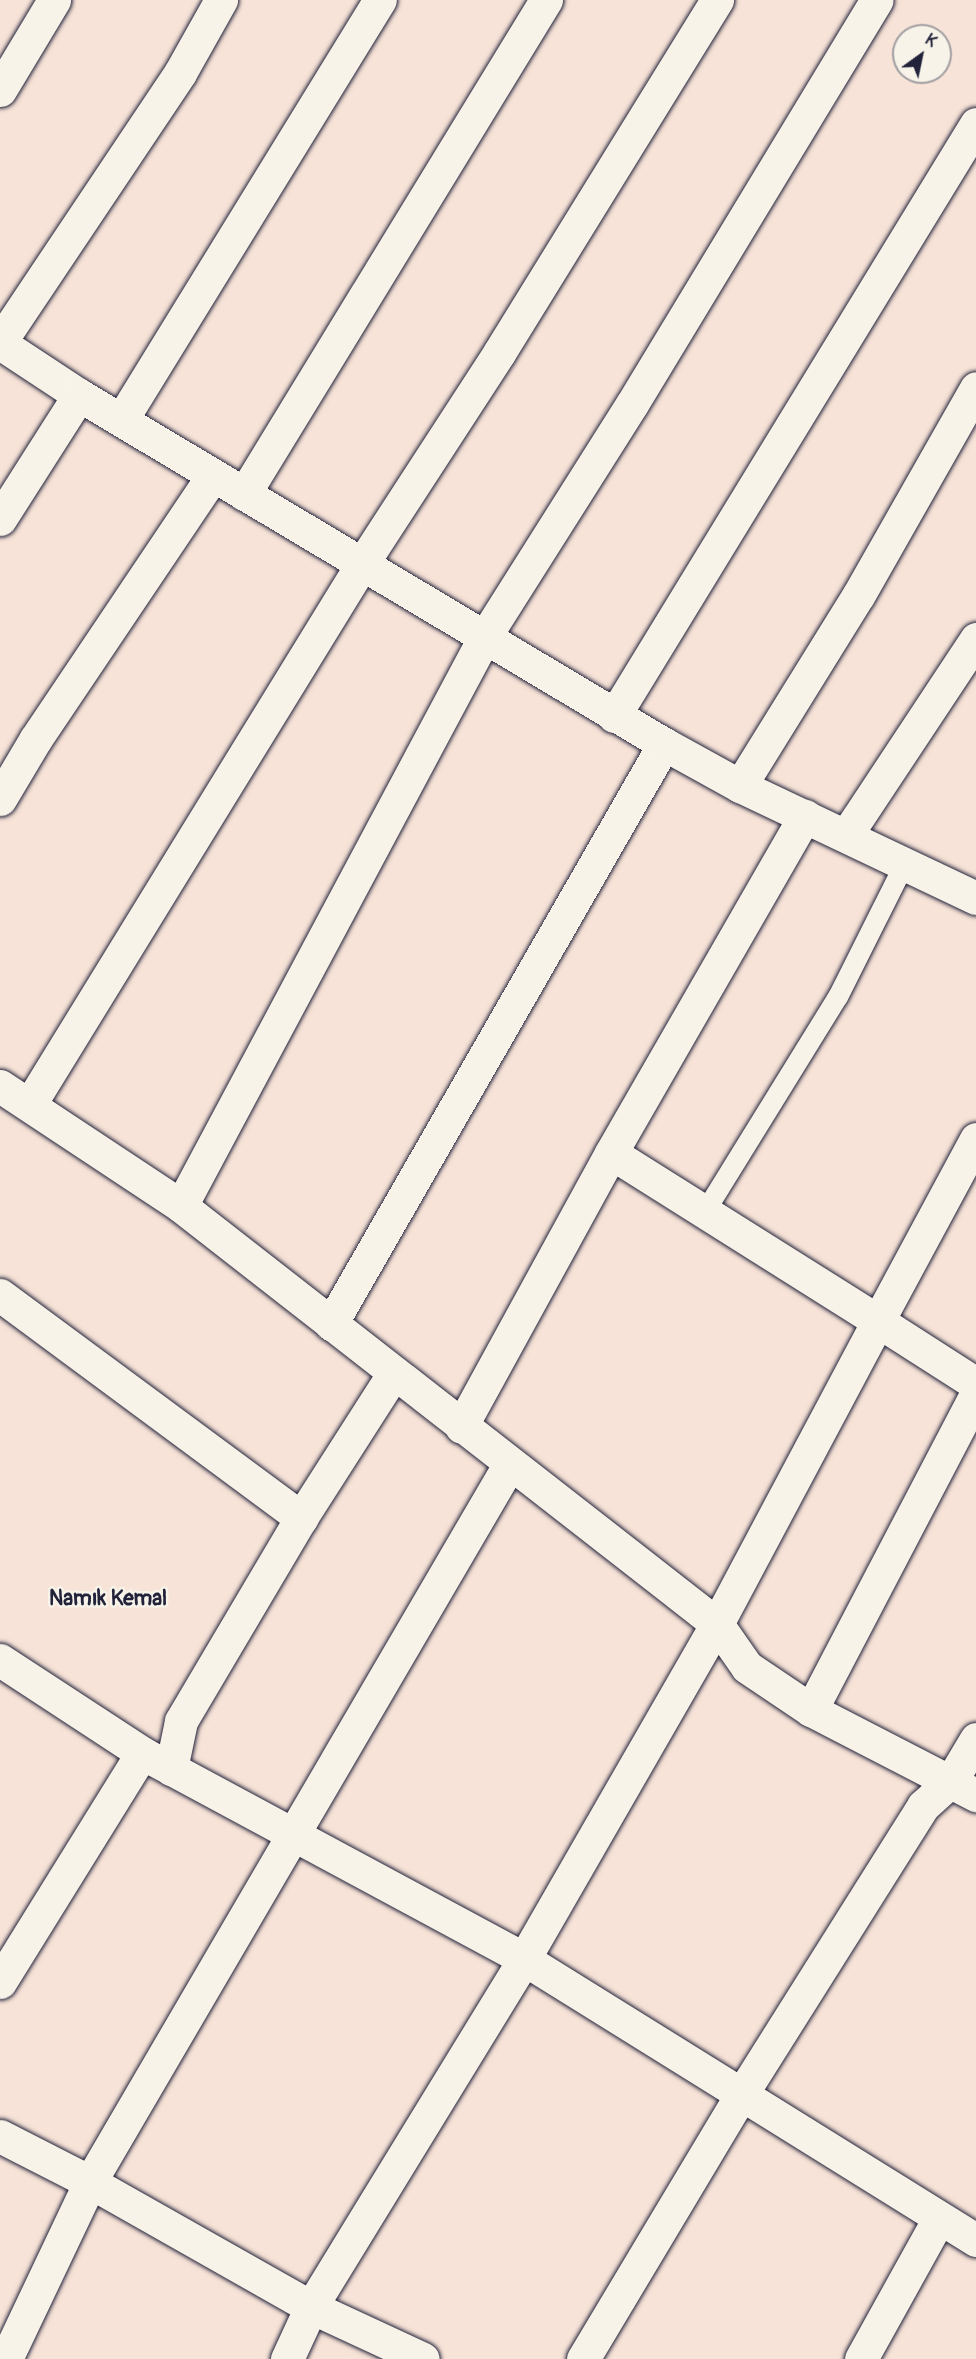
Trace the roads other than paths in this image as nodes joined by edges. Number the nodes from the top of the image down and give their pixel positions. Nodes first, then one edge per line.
1 (54, 0) edge
2 (221, 0) edge
3 (380, 0) edge
4 (546, 0) edge
5 (717, 0) edge
6 (877, 0) edge
7 (0, 90) edge
8 (976, 124) edge
9 (0, 343) edge
10 (976, 388) edge
11 (80, 395) junction
12 (122, 419) junction
13 (213, 475) junction
14 (244, 494) junction
15 (0, 519) edge
16 (362, 564) junction
17 (483, 638) junction
18 (976, 639) edge
19 (614, 716) junction
20 (664, 744) junction
21 (740, 786) junction
22 (0, 799) edge
23 (805, 816) junction
24 (847, 834) junction
25 (905, 863) junction
26 (976, 898) edge
27 (0, 1086) edge
28 (30, 1104) junction
29 (976, 1139) edge
30 (611, 1153) junction
31 (181, 1206) junction
32 (705, 1212) junction
33 (0, 1295) edge
34 (878, 1321) junction
35 (331, 1324) junction
36 (393, 1374) junction
37 (976, 1384) edge
38 (976, 1394) edge
39 (461, 1427) junction
40 (509, 1465) junction
41 (301, 1518) junction
42 (717, 1624) junction
43 (0, 1660) edge
44 (811, 1710) junction
45 (976, 1739) edge
46 (142, 1753) junction
47 (171, 1769) junction
48 (963, 1788) edge
49 (291, 1836) junction
50 (524, 1959) junction
51 (0, 1982) edge
52 (743, 2092) junction
53 (0, 2136) edge
54 (90, 2181) junction
55 (939, 2218) junction
56 (975, 2238) edge
57 (310, 2307) junction
58 (6, 2359) edge
59 (287, 2359) edge
60 (423, 2359) edge
61 (583, 2359) edge
62 (861, 2359) edge

1 - 7 street
2 - 9 street
3 - 12 street
4 - 14 street
5 - 16 street
6 - 17 street
8 - 19 street
9 - 11 street
10 - 21 street
11 - 12 street
11 - 15 street
12 - 13 street
13 - 14 street
13 - 22 street
14 - 16 street
16 - 17 street
16 - 28 street
17 - 19 street
17 - 31 street
18 - 24 street
19 - 20 street
20 - 21 street
20 - 35 street
21 - 23 street
23 - 24 street
23 - 30 street
24 - 25 street
25 - 26 street
25 - 32 lane
27 - 28 street
28 - 31 street
29 - 34 street
30 - 32 street
30 - 39 street
31 - 35 street
32 - 34 street
33 - 41 street
34 - 37 street
34 - 42 street
35 - 36 street
36 - 39 street
36 - 41 street
38 - 44 street
39 - 40 street
40 - 42 street
40 - 49 street
41 - 47 street
42 - 44 street
42 - 50 street
43 - 46 street
44 - 48 street
45 - 48 street
46 - 47 street
46 - 51 street
47 - 49 street
48 - 52 street
49 - 50 street
49 - 54 street
50 - 52 street
50 - 57 street
52 - 55 street
52 - 61 street
53 - 54 street
54 - 57 street
54 - 58 street
55 - 56 street
55 - 62 street
57 - 59 street
57 - 60 street

